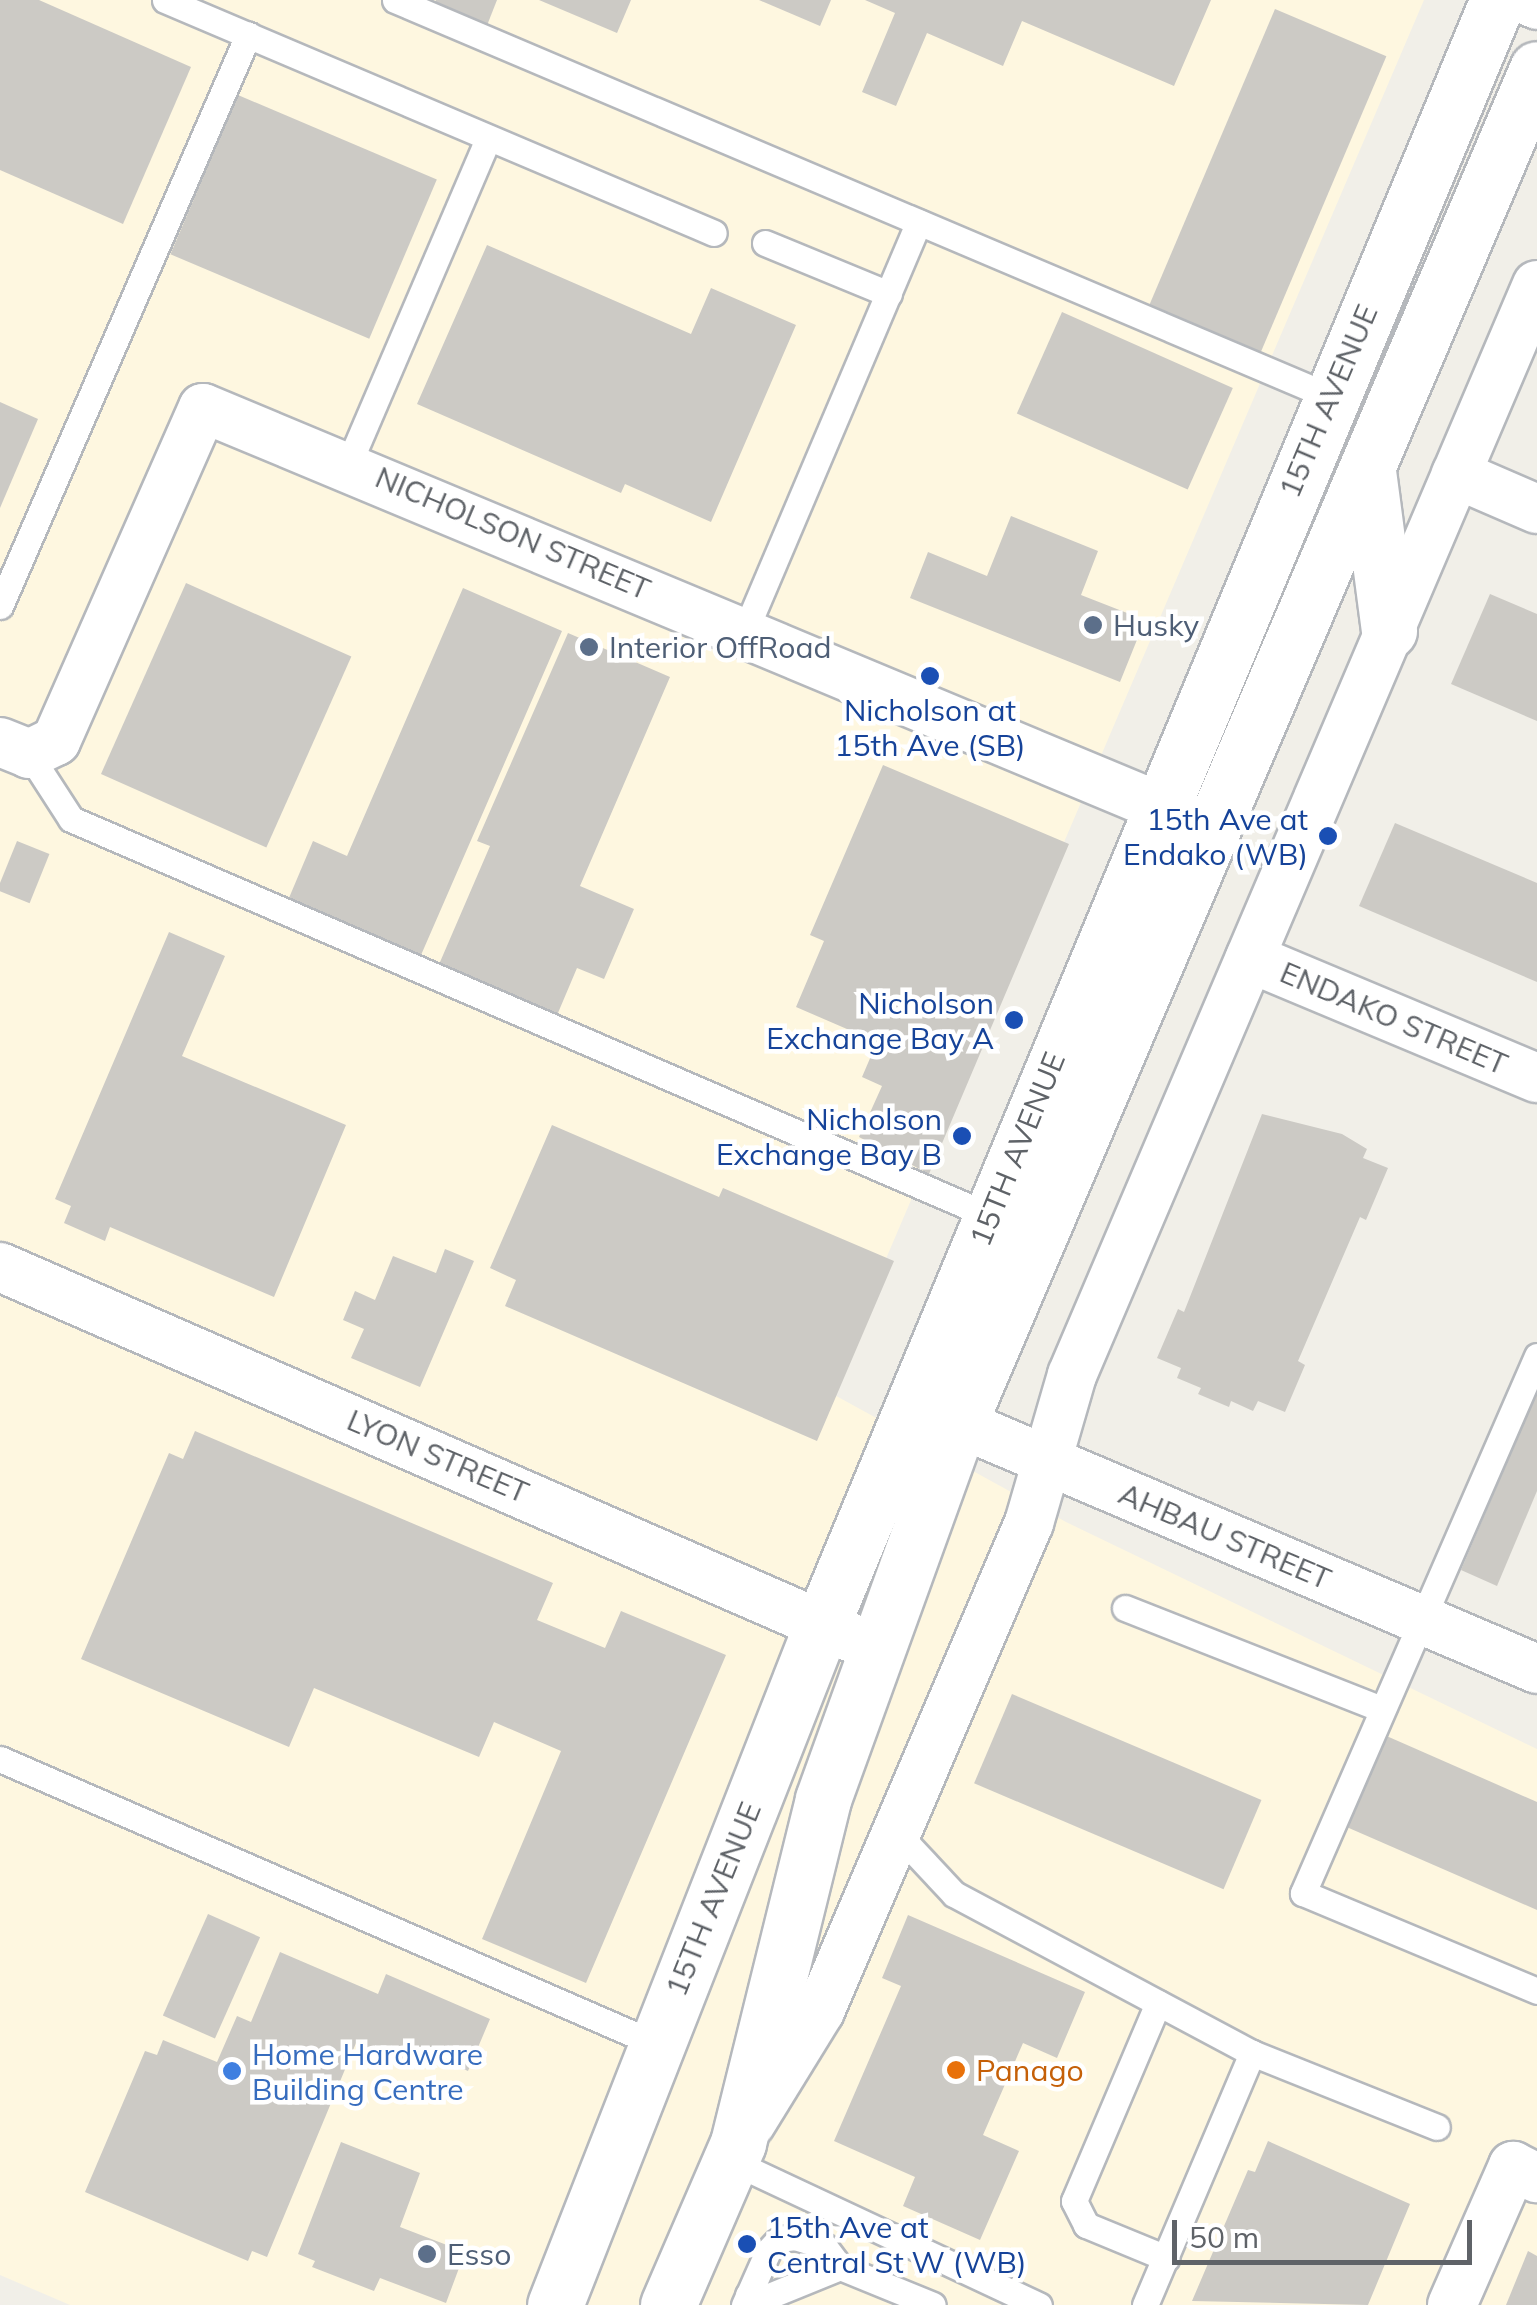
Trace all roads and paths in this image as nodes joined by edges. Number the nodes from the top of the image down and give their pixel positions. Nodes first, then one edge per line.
1 (165, 0) edge
2 (396, 0) edge
3 (1498, 0) edge
4 (1526, 0) edge
5 (1537, 5) edge
6 (248, 35) junction
7 (1537, 70) edge
8 (488, 138) junction
9 (920, 222) junction
10 (714, 233) dead end
11 (765, 243) dead end
12 (1537, 285) edge
13 (889, 294) junction
14 (1329, 396) junction
15 (349, 464) junction
16 (1368, 469) junction
17 (1456, 474) junction
18 (1537, 509) edge
19 (0, 606) edge
20 (744, 631) junction
21 (1390, 631) junction
22 (14, 748) edge
23 (1158, 807) junction
24 (1213, 829) junction
25 (1250, 958) junction
26 (1537, 1078) edge
27 (990, 1216) junction
28 (0, 1266) edge
29 (1537, 1356) edge
30 (936, 1413) junction
31 (1047, 1460) junction
32 (1125, 1608) dead end
33 (1418, 1618) junction
34 (823, 1622) junction
35 (875, 1648) junction
36 (1537, 1669) edge
37 (1381, 1709) junction
38 (0, 1759) edge
39 (896, 1832) junction
40 (1537, 1991) edge
41 (1158, 2003) junction
42 (656, 2044) junction
43 (1252, 2054) junction
44 (1437, 2127) dead end
45 (734, 2152) junction
46 (1537, 2178) edge
47 (586, 2225) junction
48 (1166, 2258) junction
49 (954, 2265) junction
50 (840, 2267) junction
51 (1007, 2298) edge
52 (746, 2300) edge
53 (555, 2305) edge
54 (576, 2305) edge
55 (668, 2305) edge
56 (934, 2305) edge
57 (1039, 2305) edge
58 (1145, 2305) edge
59 (1452, 2305) edge

1 - 6 lane
2 - 9 lane
3 - 14 main road, 15TH AVENUE
4 - 5 street
6 - 8 lane
6 - 19 lane
7 - 16 main road, 15TH AVENUE
8 - 10 lane
8 - 15 lane
9 - 13 lane
9 - 14 lane
11 - 13 lane
12 - 17 street, 15TH AVENUE
13 - 20 lane
14 - 23 main road, 15TH AVENUE
15 - 20 street, NICHOLSON STREET
15 - 22 street, NICHOLSON STREET
16 - 21 main road
16 - 24 main road, 15TH AVENUE
17 - 18 street
17 - 21 street, 15TH AVENUE
20 - 23 street, NICHOLSON STREET
21 - 25 street, 15TH AVENUE
22 - 27 lane
23 - 24 street, NICHOLSON STREET
23 - 27 main road, 15TH AVENUE
24 - 30 main road, 15TH AVENUE
25 - 26 street, ENDAKO STREET
25 - 31 street, 15TH AVENUE
27 - 30 main road, 15TH AVENUE
28 - 34 street, LYON STREET
29 - 33 lane
30 - 31 street, AHBAU STREET
30 - 34 main road, 15TH AVENUE
30 - 35 main road, 15TH AVENUE
31 - 33 street, AHBAU STREET
31 - 39 street, 15TH AVENUE
32 - 37 lane
33 - 36 street, AHBAU STREET
33 - 37 lane
34 - 35 street, LYON STREET
34 - 42 main road, 15TH AVENUE
35 - 45 main road, 15TH AVENUE
37 - 40 lane
38 - 42 lane
39 - 41 lane
39 - 45 street, 15TH AVENUE
41 - 43 lane
41 - 48 lane
42 - 47 main road, 15TH AVENUE
43 - 44 lane
43 - 48 lane
45 - 49 lane
45 - 55 main road, 15TH AVENUE
46 - 59 street
47 - 53 main road, 15TH AVENUE
47 - 54 main road
48 - 58 lane
49 - 51 lane
49 - 56 lane
50 - 52 lane
50 - 52 lane
50 - 56 lane
51 - 57 lane

